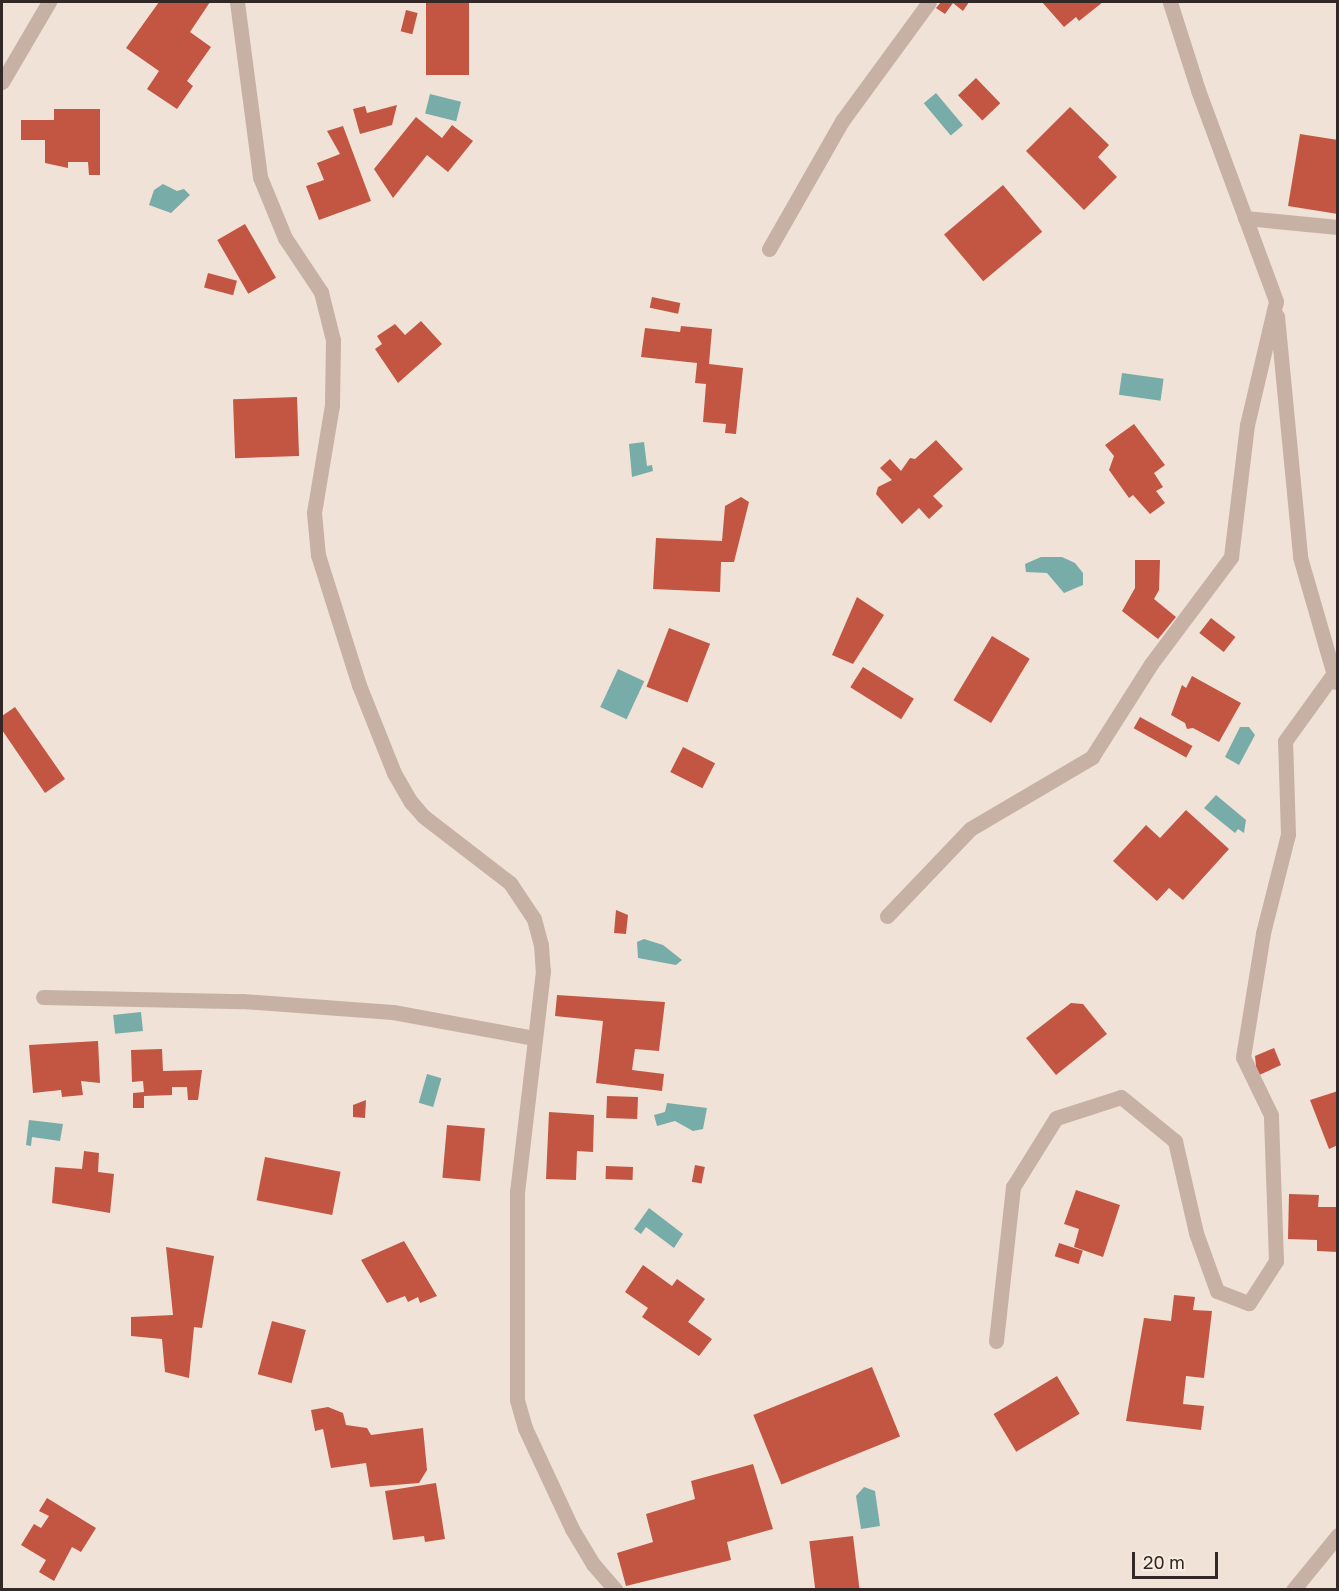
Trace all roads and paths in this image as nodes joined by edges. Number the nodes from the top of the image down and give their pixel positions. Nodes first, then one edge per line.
1 (49, 2) edge
2 (237, 2) edge
3 (929, 2) edge
4 (1170, 2) edge
5 (2, 82) edge
6 (1245, 218) junction
7 (1338, 227) edge
8 (769, 249) dead end
9 (1276, 301) junction
10 (1336, 679) edge
11 (887, 916) dead end
12 (43, 997) dead end
13 (534, 1038) junction
14 (996, 1341) dead end
15 (1338, 1535) edge
16 (616, 1590) edge
17 (1293, 1590) edge

1 - 5 street
2 - 13 street
3 - 8 street
4 - 6 street
6 - 7 street
6 - 9 street
9 - 10 street
9 - 11 street
10 - 14 street
12 - 13 street
13 - 16 street
15 - 17 street

